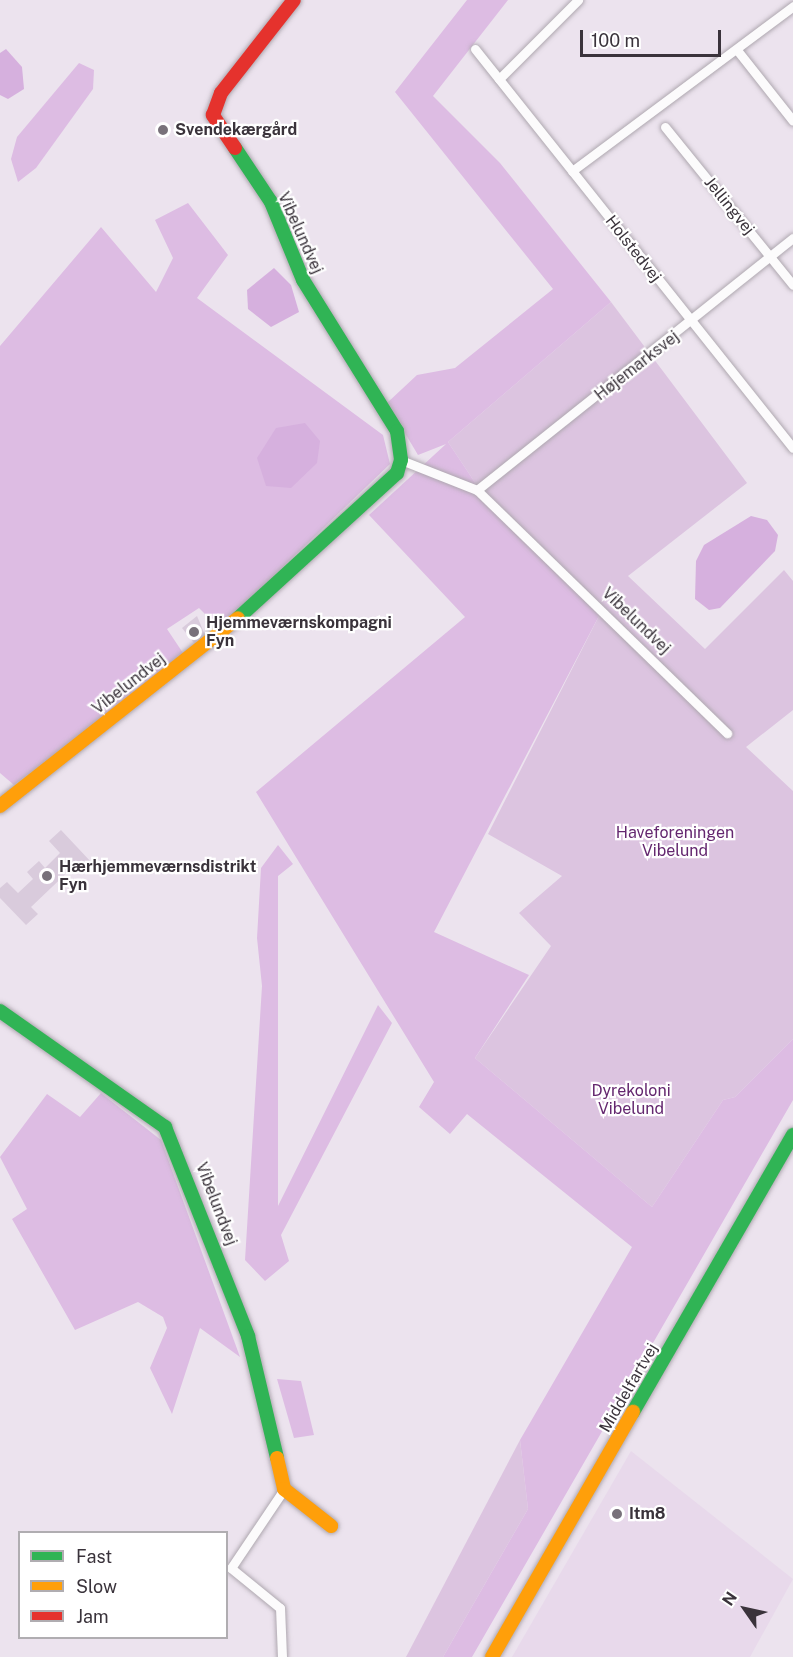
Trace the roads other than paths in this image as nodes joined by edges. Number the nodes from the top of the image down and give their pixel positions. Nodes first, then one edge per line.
1 (294, 0) edge
2 (578, 0) edge
3 (793, 6) edge
4 (475, 49) dead end
5 (737, 50) junction
6 (499, 79) junction
7 (793, 121) edge
8 (665, 127) dead end
9 (572, 171) junction
10 (793, 238) edge
11 (770, 257) junction
12 (793, 285) edge
13 (692, 323) junction
14 (793, 448) edge
15 (401, 460) junction
16 (477, 490) junction
17 (728, 733) dead end
18 (0, 806) edge
19 (0, 1011) edge
20 (793, 1135) edge
21 (284, 1489) junction
22 (331, 1526) dead end
23 (282, 1657) edge
24 (492, 1657) edge

1 - 15 street, Vibelundvej
2 - 6 street
3 - 5 street
4 - 6 street, Holstedvej
5 - 7 street
5 - 9 street
6 - 9 street, Holstedvej
8 - 11 street, Jellingvej
9 - 13 street, Holstedvej
10 - 11 street, Højemarksvej
11 - 12 street, Jellingvej
11 - 13 street, Højemarksvej
13 - 14 street, Holstedvej
13 - 16 street, Højemarksvej
15 - 16 street, Vibelundvej
15 - 18 street, Vibelundvej
16 - 17 street, Vibelundvej
19 - 21 street, Vibelundvej
20 - 24 street, Middelfartvej
21 - 22 street
21 - 23 street

